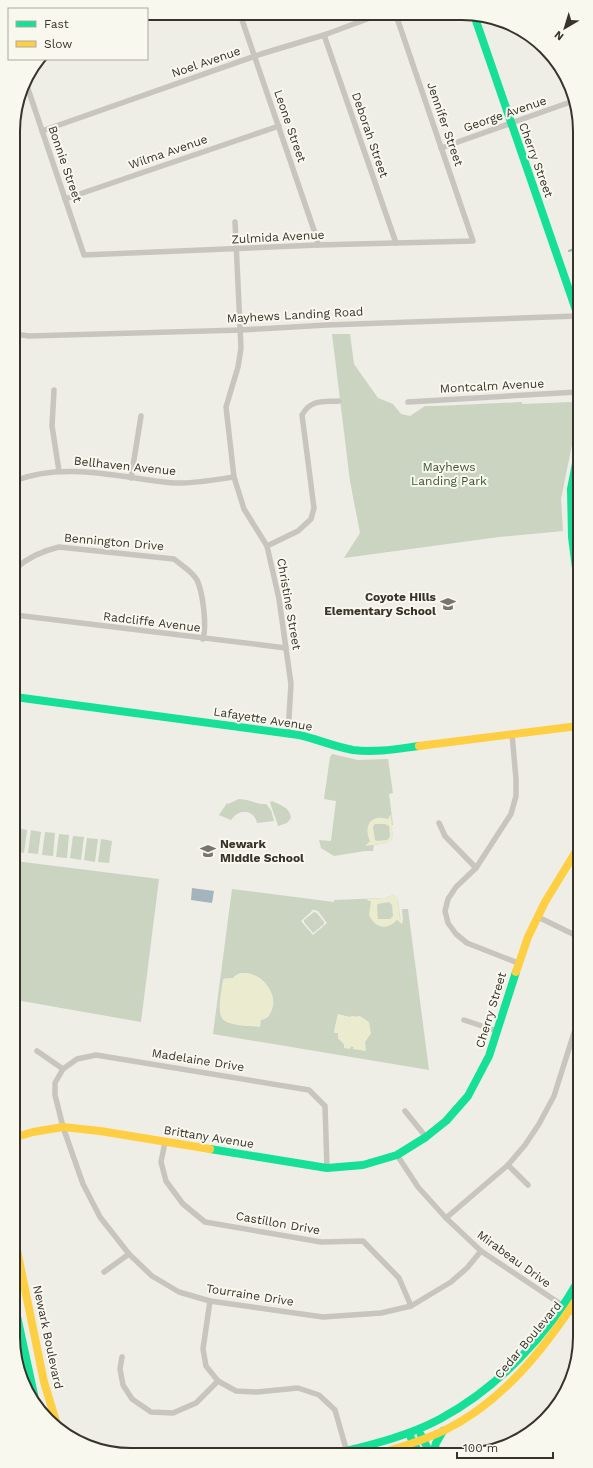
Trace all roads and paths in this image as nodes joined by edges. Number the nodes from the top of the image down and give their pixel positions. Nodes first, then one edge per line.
1 (242, 20) edge
2 (363, 20) edge
3 (398, 20) edge
4 (476, 21) edge
5 (324, 35) junction
6 (255, 56) junction
7 (28, 89) edge
8 (569, 102) edge
9 (510, 123) junction
10 (279, 126) junction
11 (42, 131) junction
12 (441, 148) junction
13 (65, 199) junction
14 (234, 222) dead end
15 (473, 241) joint
16 (396, 243) junction
17 (318, 246) junction
18 (236, 250) junction
19 (84, 255) joint
20 (573, 303) edge
21 (573, 315) edge
22 (241, 330) junction
23 (20, 335) edge
24 (54, 390) dead end
25 (573, 392) edge
26 (339, 401) dead end
27 (408, 402) dead end
28 (140, 416) dead end
29 (59, 471) junction
30 (573, 476) edge
31 (234, 477) junction
32 (131, 478) junction
33 (20, 479) edge
34 (573, 544) edge
35 (267, 546) junction
36 (20, 566) edge
37 (20, 616) edge
38 (203, 639) junction
39 (286, 648) junction
40 (20, 698) edge
41 (573, 727) edge
42 (288, 733) junction
43 (512, 734) junction
44 (439, 823) dead end
45 (573, 856) edge
46 (476, 868) junction
47 (538, 917) junction
48 (573, 934) edge
49 (518, 963) junction
50 (464, 1020) dead end
51 (497, 1031) junction
52 (573, 1036) edge
53 (37, 1051) dead end
54 (63, 1069) junction
55 (405, 1111) dead end
56 (63, 1127) junction
57 (20, 1136) edge
58 (426, 1137) junction
59 (165, 1142) junction
60 (397, 1155) junction
61 (508, 1165) junction
62 (327, 1168) junction
63 (528, 1185) dead end
64 (446, 1218) junction
65 (481, 1251) junction
66 (129, 1254) junction
67 (20, 1265) edge
68 (104, 1272) dead end
69 (573, 1293) edge
70 (210, 1301) junction
71 (573, 1301) edge
72 (411, 1306) junction
73 (566, 1308) junction
74 (573, 1312) edge
75 (20, 1330) edge
76 (122, 1357) dead end
77 (218, 1381) junction
78 (33, 1389) edge
79 (55, 1419) edge
80 (418, 1429) junction
81 (443, 1431) junction
82 (408, 1432) junction
83 (423, 1438) junction
84 (414, 1442) junction
85 (344, 1448) edge
86 (357, 1448) edge
87 (396, 1448) edge
88 (417, 1448) edge
89 (428, 1448) edge
90 (435, 1448) edge

1 - 6 street, Leone Street
2 - 5 street, Noel Avenue
3 - 12 street, Jennifer Street
4 - 9 street, Cherry Street
5 - 6 street, Noel Avenue
5 - 16 street, Deborah Street
6 - 10 street, Leone Street
6 - 11 street, Noel Avenue
7 - 11 street, Bonnie Street
8 - 9 street, George Avenue
9 - 12 street, George Avenue
9 - 20 street, Cherry Street
10 - 13 street, Wilma Avenue
10 - 17 street, Leone Street
11 - 13 street, Bonnie Street
12 - 15 street, Jennifer Street
13 - 19 street, Bonnie Street
14 - 18 street, Christine Street
15 - 16 street, Zulmida Avenue
16 - 17 street, Zulmida Avenue
17 - 18 street, Zulmida Avenue
18 - 19 street, Zulmida Avenue
18 - 22 street, Christine Street
21 - 22 street, Mayhews Landing Road
22 - 23 street, Mayhews Landing Road
22 - 31 street, Christine Street
24 - 29 street
25 - 27 street, Montcalm Avenue
26 - 35 street
28 - 32 street
29 - 32 street, Bellhaven Avenue
29 - 33 street, Bellhaven Avenue
30 - 34 street
31 - 32 street, Bellhaven Avenue
31 - 35 street, Christine Street
35 - 39 street, Christine Street
36 - 38 street, Bennington Drive
37 - 38 street, Radcliffe Avenue
38 - 39 street, Radcliffe Avenue
39 - 42 street, Christine Street
40 - 42 street, Lafayette Avenue
41 - 43 street, Lafayette Avenue
42 - 43 street, Lafayette Avenue
43 - 46 street
44 - 46 street
45 - 47 street, Cherry Street
46 - 49 street
47 - 48 street
47 - 49 street, Cherry Street
49 - 51 street, Cherry Street
50 - 51 street
51 - 58 street, Cherry Street
52 - 61 street
53 - 54 street
54 - 56 street
54 - 62 street, Madelaine Drive
55 - 58 street
56 - 57 street, Brittany Avenue
56 - 59 street, Brittany Avenue
56 - 66 street, Tourraine Drive
58 - 60 street, Cherry Street
59 - 62 street, Brittany Avenue
59 - 72 street, Castillon Drive
60 - 62 street, Brittany Avenue
60 - 64 street, Mirabeau Drive
61 - 63 street
61 - 64 street
64 - 65 street, Mirabeau Drive
65 - 72 street, Tourraine Drive
65 - 73 street, Mirabeau Drive
66 - 68 street
66 - 70 street, Tourraine Drive
67 - 79 street, Newark Boulevard
69 - 73 street, Cedar Boulevard
70 - 72 street, Tourraine Drive
70 - 77 street
71 - 73 street, Cedar Boulevard
73 - 74 street, Mirabeau Drive
73 - 80 street, Cedar Boulevard
73 - 81 street, Cedar Boulevard
75 - 78 street
76 - 77 street
77 - 85 street
80 - 82 street, Cedar Boulevard
80 - 83 street
81 - 83 street, Cedar Boulevard
81 - 90 street
82 - 84 street
82 - 86 street, Cedar Boulevard
83 - 84 street, Cedar Boulevard
83 - 89 street
84 - 87 street, Cedar Boulevard
84 - 88 street

